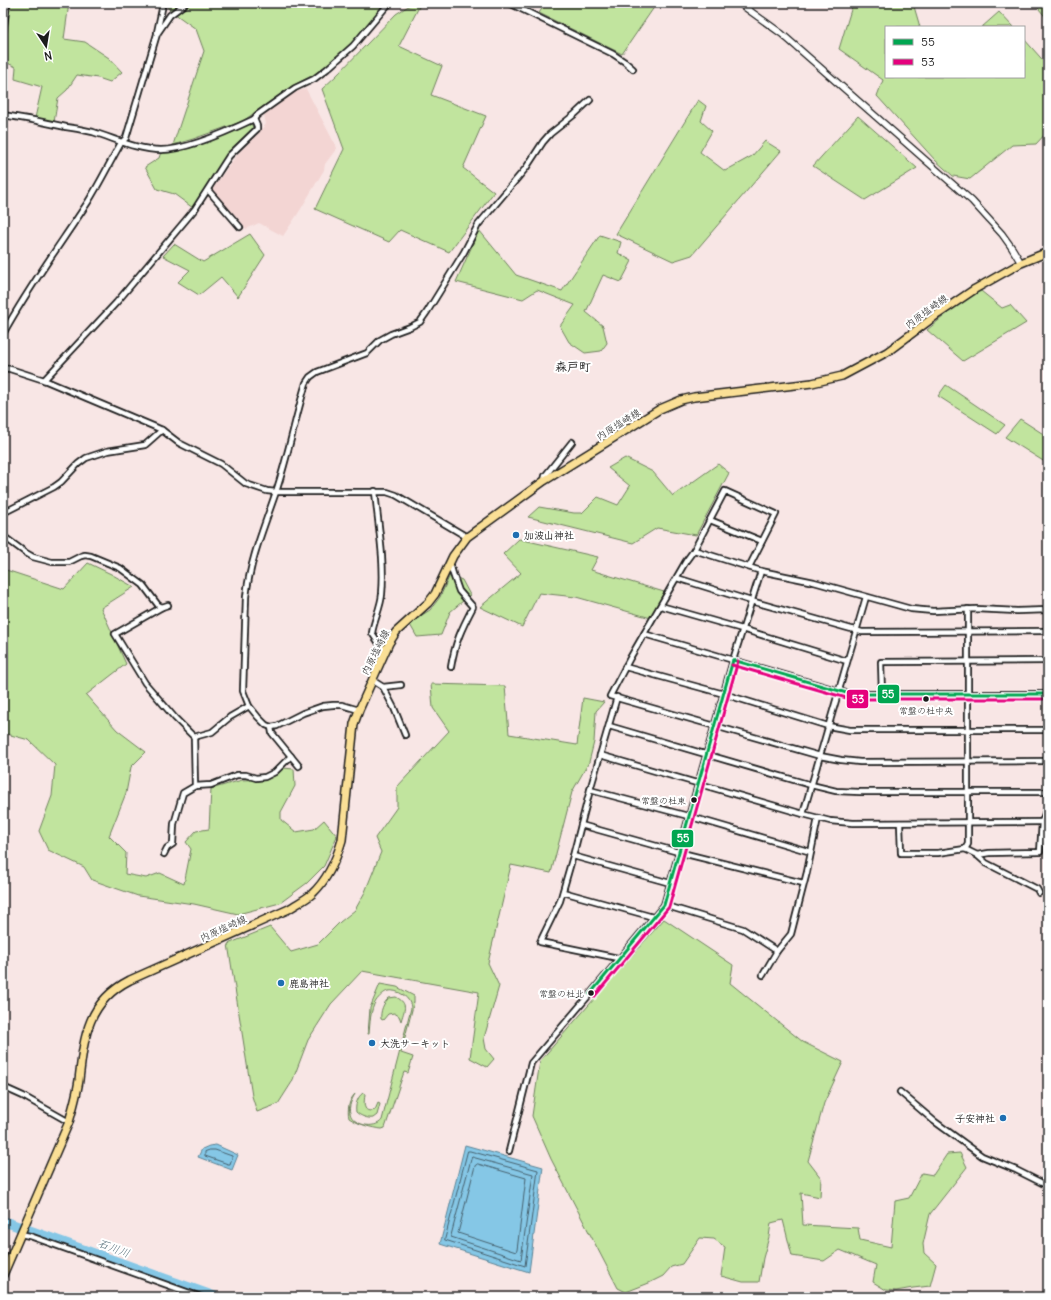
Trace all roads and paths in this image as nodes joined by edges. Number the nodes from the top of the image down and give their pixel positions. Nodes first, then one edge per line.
1 (161, 3) edge
2 (186, 3) edge
3 (390, 3) edge
4 (509, 3) edge
5 (739, 3) edge
6 (7, 4) dead end
7 (3, 33) edge
8 (157, 34) junction
9 (633, 69) dead end
10 (590, 100) dead end
11 (3, 115) edge
12 (254, 119) junction
13 (121, 143) junction
14 (208, 190) junction
15 (240, 227) dead end
16 (1048, 252) edge
17 (1021, 263) junction
18 (3, 334) edge
19 (3, 368) edge
20 (44, 380) junction
21 (162, 430) junction
22 (572, 442) dead end
23 (544, 481) junction
24 (375, 491) junction
25 (276, 492) junction
26 (3, 513) edge
27 (710, 520) junction
28 (3, 536) edge
29 (467, 537) junction
30 (762, 541) junction
31 (694, 550) junction
32 (450, 562) junction
33 (749, 567) junction
34 (761, 571) junction
35 (677, 578) junction
36 (866, 597) junction
37 (751, 601) junction
38 (168, 605) dead end
39 (661, 606) junction
40 (162, 607) junction
41 (968, 609) junction
42 (1048, 610) edge
43 (742, 629) junction
44 (856, 630) junction
45 (967, 631) junction
46 (1048, 631) edge
47 (644, 634) junction
48 (385, 652) junction
49 (733, 660) junction
50 (847, 661) junction
51 (968, 661) junction
52 (1048, 661) edge
53 (451, 667) dead end
54 (625, 668) junction
55 (372, 680) junction
56 (402, 684) dead end
57 (382, 687) junction
58 (838, 691) junction
59 (724, 694) junction
60 (882, 694) junction
61 (968, 694) junction
62 (1048, 694) edge
63 (617, 697) junction
64 (249, 706) junction
65 (359, 710) junction
66 (608, 726) junction
67 (715, 726) junction
68 (828, 726) junction
69 (271, 727) junction
70 (968, 730) junction
71 (1048, 730) edge
72 (405, 735) dead end
73 (194, 737) junction
74 (706, 754) junction
75 (600, 755) junction
76 (291, 756) junction
77 (820, 756) junction
78 (968, 761) junction
79 (1048, 761) edge
80 (299, 766) dead end
81 (698, 784) junction
82 (811, 785) junction
83 (195, 786) junction
84 (590, 790) junction
85 (968, 792) junction
86 (1048, 792) edge
87 (1048, 805) edge
88 (803, 814) junction
89 (688, 816) junction
90 (818, 818) junction
91 (968, 822) junction
92 (1042, 822) junction
93 (900, 823) junction
94 (581, 825) junction
95 (965, 848) junction
96 (678, 852) junction
97 (811, 852) junction
98 (164, 854) dead end
99 (977, 855) junction
100 (573, 856) junction
101 (670, 883) junction
102 (803, 883) junction
103 (563, 892) junction
104 (1039, 893) dead end
105 (664, 904) junction
106 (652, 917) junction
107 (777, 951) junction
108 (618, 958) junction
109 (763, 975) dead end
110 (3, 1087) edge
111 (900, 1092) dead end
112 (69, 1122) junction
113 (509, 1152) dead end
114 (1048, 1186) edge
115 (22, 1231) junction
116 (3, 1275) edge
117 (201, 1297) edge

1 - 8 street
2 - 8 street
3 - 12 street
4 - 9 street
5 - 17 street
6 - 7 street
8 - 13 street
10 - 25 street
11 - 13 street
12 - 13 street
12 - 14 street
13 - 18 street
14 - 15 street
14 - 20 street
16 - 17 main road, 内原塩崎線
17 - 23 main road, 内原塩崎線
19 - 20 street
20 - 21 street
21 - 25 street
21 - 26 street
22 - 23 street
23 - 29 main road, 内原塩崎線
24 - 25 street
24 - 29 street
24 - 48 street
25 - 64 street
27 - 30 street
27 - 30 street
27 - 31 street
28 - 40 street
29 - 32 main road, 内原塩崎線
30 - 33 street
31 - 33 street
31 - 35 street
32 - 48 main road, 内原塩崎線
32 - 53 street
33 - 34 street
34 - 36 street
34 - 37 street
35 - 37 street
35 - 39 street
36 - 41 street
36 - 44 street
37 - 43 street
37 - 44 street
38 - 40 street
39 - 43 street
39 - 47 street
40 - 73 street
41 - 42 street
41 - 45 street
43 - 49 street
43 - 50 street
44 - 45 street
44 - 50 street
45 - 46 street
45 - 51 street
47 - 49 street
47 - 54 street
48 - 55 main road, 内原塩崎線
49 - 58 street
49 - 59 street
50 - 58 street
51 - 52 street
51 - 60 street
51 - 61 street
54 - 59 street
54 - 63 street
55 - 57 street
55 - 65 main road, 内原塩崎線
56 - 57 street
57 - 72 street
58 - 60 street
58 - 68 street
59 - 67 street
59 - 68 street
60 - 61 street
61 - 62 street
61 - 70 street
63 - 66 street
63 - 67 street
64 - 69 street
64 - 73 street
65 - 69 street
65 - 112 main road, 内原塩崎線
66 - 74 street
66 - 75 street
67 - 74 street
67 - 77 street
68 - 70 street
68 - 77 street
69 - 76 street
70 - 71 street
70 - 78 street
73 - 83 street
74 - 81 street
74 - 82 street
75 - 81 street
75 - 84 street
76 - 80 street
76 - 83 street
77 - 78 street
77 - 82 street
78 - 79 street
78 - 85 street
81 - 88 street
81 - 89 street
82 - 85 street
82 - 88 street
83 - 98 street
84 - 89 street
84 - 94 street
85 - 86 street
85 - 91 street
87 - 92 street
88 - 90 street
89 - 96 street
89 - 97 street
90 - 93 street
90 - 97 street
91 - 92 street
91 - 93 street
91 - 95 street
92 - 99 street
93 - 95 street
94 - 96 street
94 - 100 street
95 - 99 street
96 - 101 street
96 - 102 street
97 - 102 street
99 - 104 street
100 - 101 street
100 - 103 street
101 - 105 street
102 - 107 street
103 - 106 street
103 - 108 street
105 - 106 street
105 - 107 street
106 - 108 street
107 - 109 street
108 - 113 street
110 - 112 street
111 - 114 street
112 - 115 main road, 内原塩崎線
115 - 116 main road, 内原塩崎線
115 - 117 street

